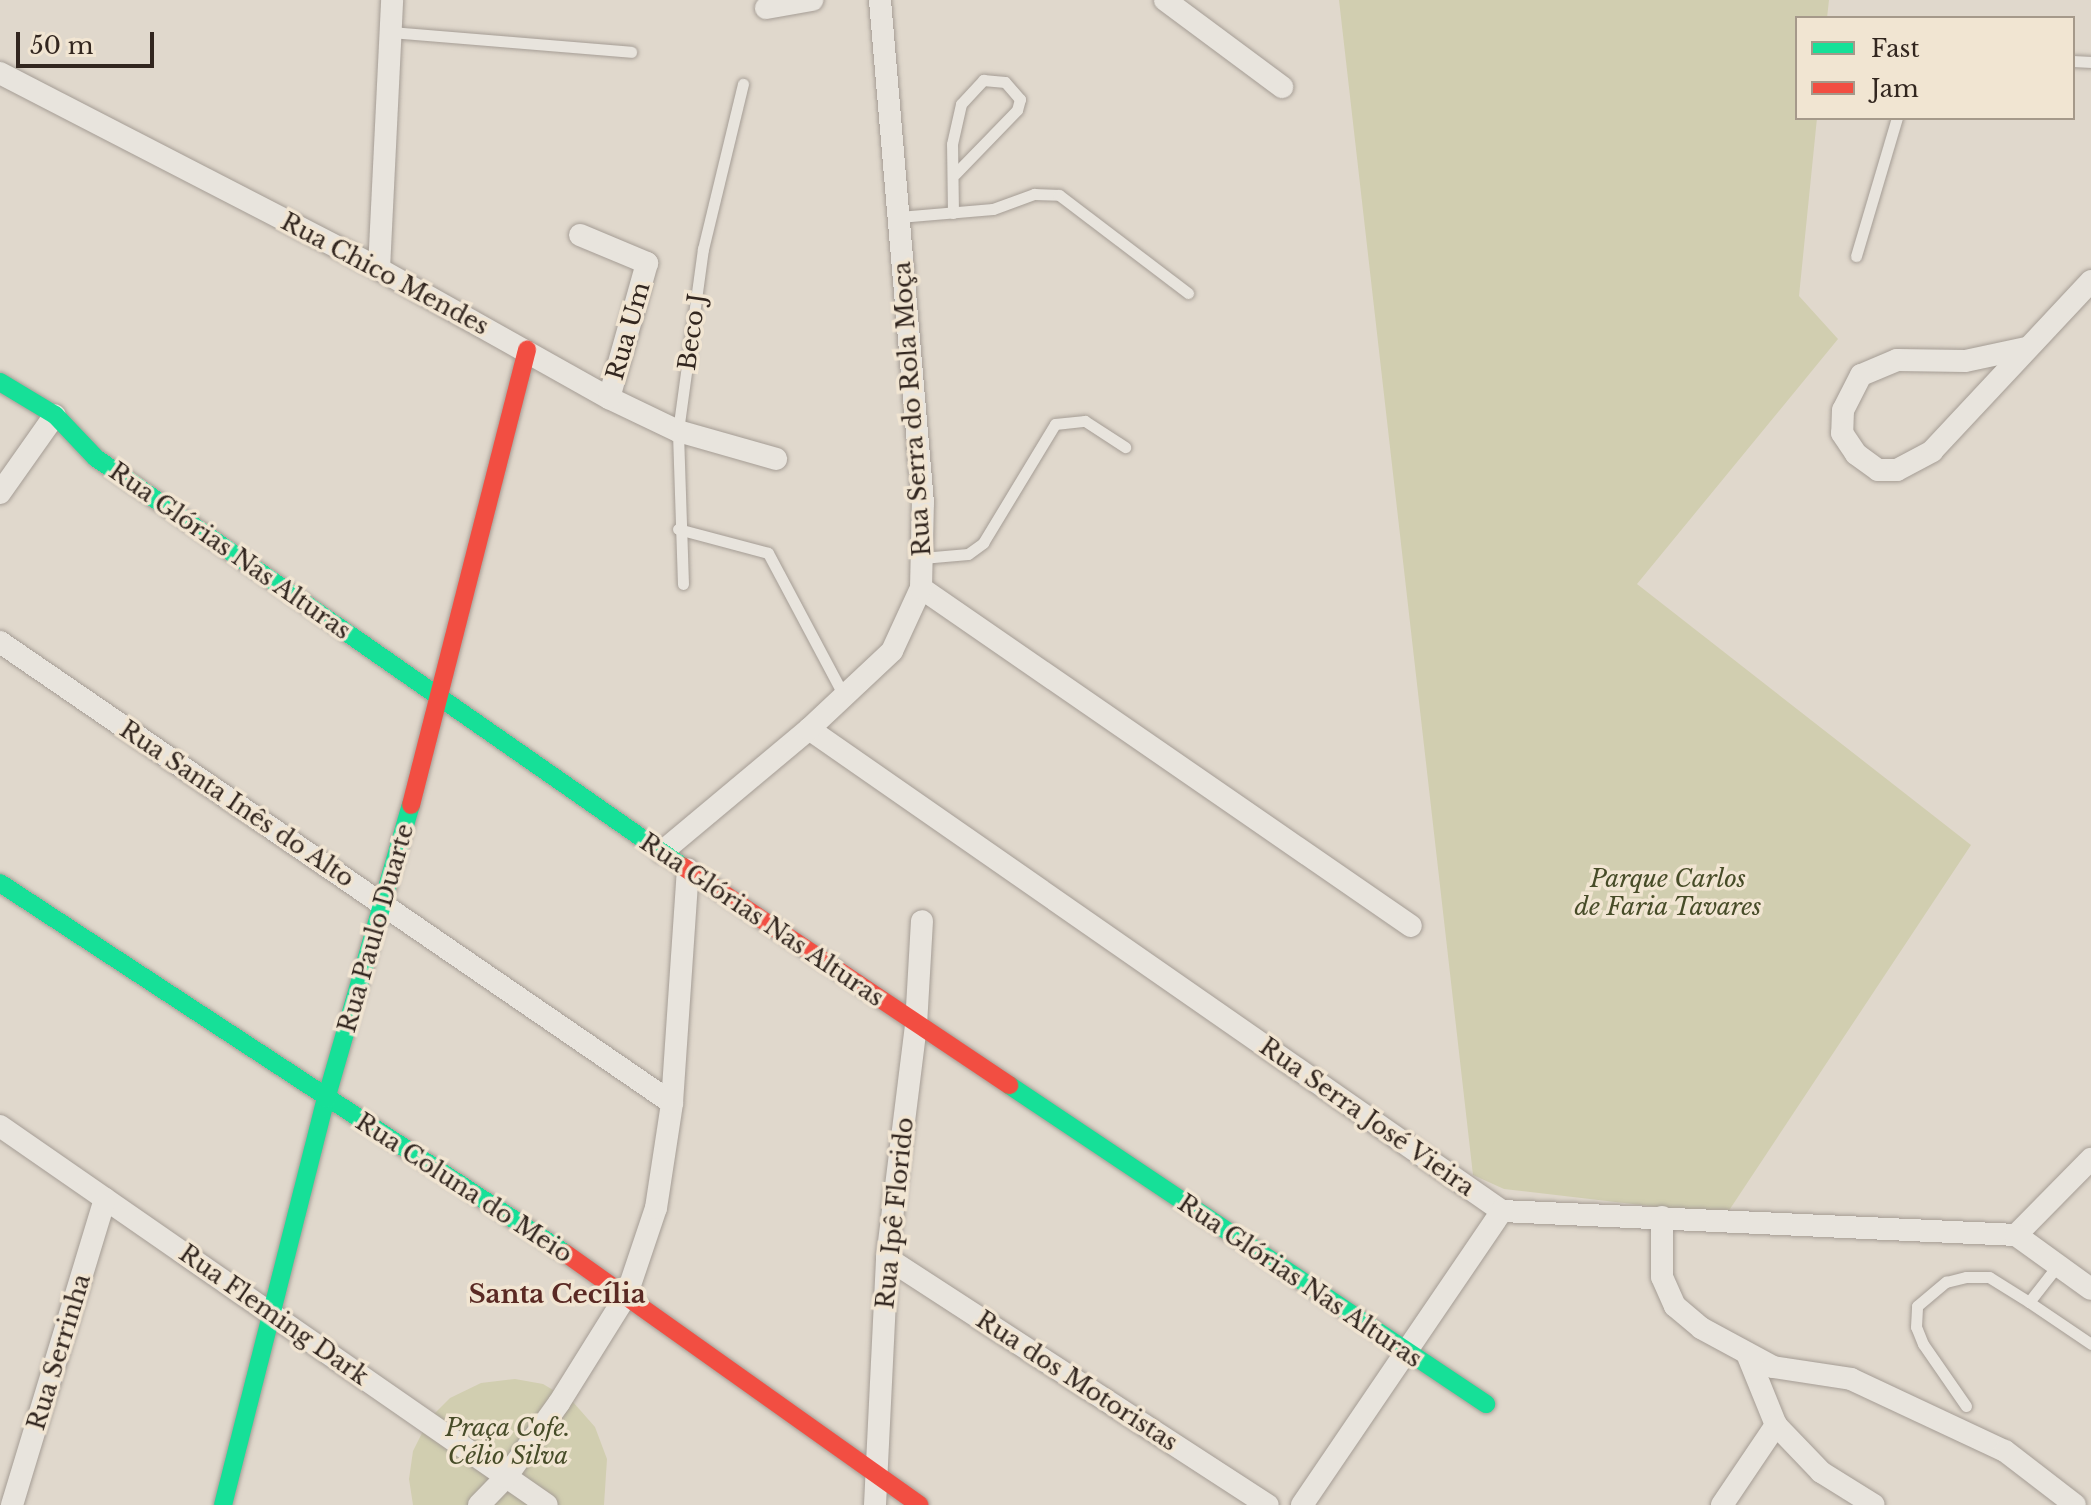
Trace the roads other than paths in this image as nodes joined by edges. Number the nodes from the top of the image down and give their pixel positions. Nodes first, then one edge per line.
1 (392, 0) edge
2 (812, 0) edge
3 (880, 0) edge
4 (1165, 0) edge
5 (766, 8) dead end
6 (390, 32) junction
7 (631, 52) dead end
8 (0, 73) edge
9 (743, 84) dead end
10 (1282, 87) dead end
11 (1896, 120) edge
12 (955, 174) junction
13 (953, 213) junction
14 (899, 217) junction
15 (580, 235) dead end
16 (1856, 256) dead end
17 (379, 269) junction
18 (2089, 285) edge
19 (1188, 293) dead end
20 (2026, 348) junction
21 (527, 350) junction
22 (0, 382) edge
23 (609, 398) junction
24 (55, 415) junction
25 (678, 431) junction
26 (1125, 447) dead end
27 (776, 459) dead end
28 (0, 493) edge
29 (678, 529) junction
30 (922, 558) junction
31 (683, 584) dead end
32 (921, 588) junction
33 (0, 642) edge
34 (843, 694) junction
35 (442, 697) junction
36 (809, 729) junction
37 (662, 852) junction
38 (688, 870) junction
39 (0, 883) edge
40 (384, 904) junction
41 (922, 921) dead end
42 (1411, 926) dead end
43 (916, 1025) junction
44 (326, 1099) junction
45 (672, 1103) junction
46 (0, 1126) edge
47 (2091, 1159) edge
48 (105, 1199) junction
49 (1502, 1211) junction
50 (1662, 1217) junction
51 (2016, 1235) junction
52 (887, 1258) junction
53 (2058, 1265) junction
54 (2091, 1289) edge
55 (627, 1294) junction
56 (2029, 1302) junction
57 (274, 1316) junction
58 (2091, 1344) edge
59 (1407, 1353) junction
60 (1748, 1356) junction
61 (1486, 1404) dead end
62 (1966, 1406) dead end
63 (1776, 1425) junction
64 (878, 1476) junction
65 (506, 1477) junction
66 (12, 1505) edge
67 (223, 1505) edge
68 (479, 1505) edge
69 (547, 1505) edge
70 (875, 1505) edge
71 (920, 1505) edge
72 (1268, 1505) edge
73 (1302, 1505) edge
74 (1722, 1505) edge
75 (1874, 1505) edge
76 (2075, 1505) edge

1 - 6 street
2 - 5 street
3 - 14 street, Rua Serra do Rola Moça
4 - 10 street
6 - 7 lane
6 - 17 street
8 - 17 street, Rua Chico Mendes
9 - 25 lane, Beco J
11 - 16 lane
12 - 12 lane
12 - 13 lane
13 - 14 lane
13 - 19 lane
14 - 30 street, Rua Serra do Rola Moça
15 - 23 street, Rua Um
17 - 21 street, Rua Chico Mendes
18 - 20 street
20 - 20 street
21 - 23 street, Rua Chico Mendes
21 - 35 street, Rua Paulo Duarte
22 - 24 street, Rua Glórias Nas Alturas
23 - 25 street, Rua Chico Mendes
24 - 28 street
24 - 35 street, Rua Glórias Nas Alturas
25 - 27 street, Rua Chico Mendes
25 - 29 lane, Beco J
26 - 30 lane
29 - 31 lane, Beco J
29 - 34 lane
30 - 32 street, Rua Serra do Rola Moça
32 - 34 street, Rua Serra do Rola Moça
32 - 42 street
33 - 40 street, Rua Santa Inês do Alto
34 - 36 street, Rua Serra do Rola Moça
35 - 37 street, Rua Glórias Nas Alturas
35 - 40 street, Rua Paulo Duarte
36 - 37 street, Rua Serra do Rola Moça
36 - 49 street, Rua Serra José Vieira
37 - 38 street, Rua Glórias Nas Alturas
38 - 43 street, Rua Glórias Nas Alturas
38 - 45 street
39 - 44 street, Rua Coluna do Meio
40 - 44 street, Rua Paulo Duarte
40 - 45 street, Rua Santa Inês do Alto
41 - 43 street, Rua Ipê Florido
43 - 52 street, Rua Ipê Florido
43 - 59 street, Rua Glórias Nas Alturas
44 - 55 street, Rua Coluna do Meio
44 - 57 street, Rua Paulo Duarte
45 - 55 street
46 - 48 street, Rua Fleming Dark
47 - 51 street
48 - 57 street, Rua Fleming Dark
48 - 66 street, Rua Serrinha
49 - 50 street, Rua Serra José Vieira
49 - 59 street
50 - 51 street, Rua Serra José Vieira
50 - 60 street
51 - 53 street
52 - 64 street, Rua Ipê Florido
52 - 72 street, Rua dos Motoristas
53 - 54 street
53 - 56 lane
55 - 64 street, Rua Coluna do Meio
55 - 65 street
56 - 58 lane
56 - 62 lane
57 - 65 street, Rua Fleming Dark
57 - 67 street, Rua Paulo Duarte
59 - 61 street, Rua Glórias Nas Alturas
59 - 73 street
60 - 63 street
60 - 76 street
63 - 74 street
63 - 75 street
64 - 70 street, Rua Ipê Florido
64 - 71 street, Rua Coluna do Meio
65 - 68 street
65 - 69 street, Rua Fleming Dark

